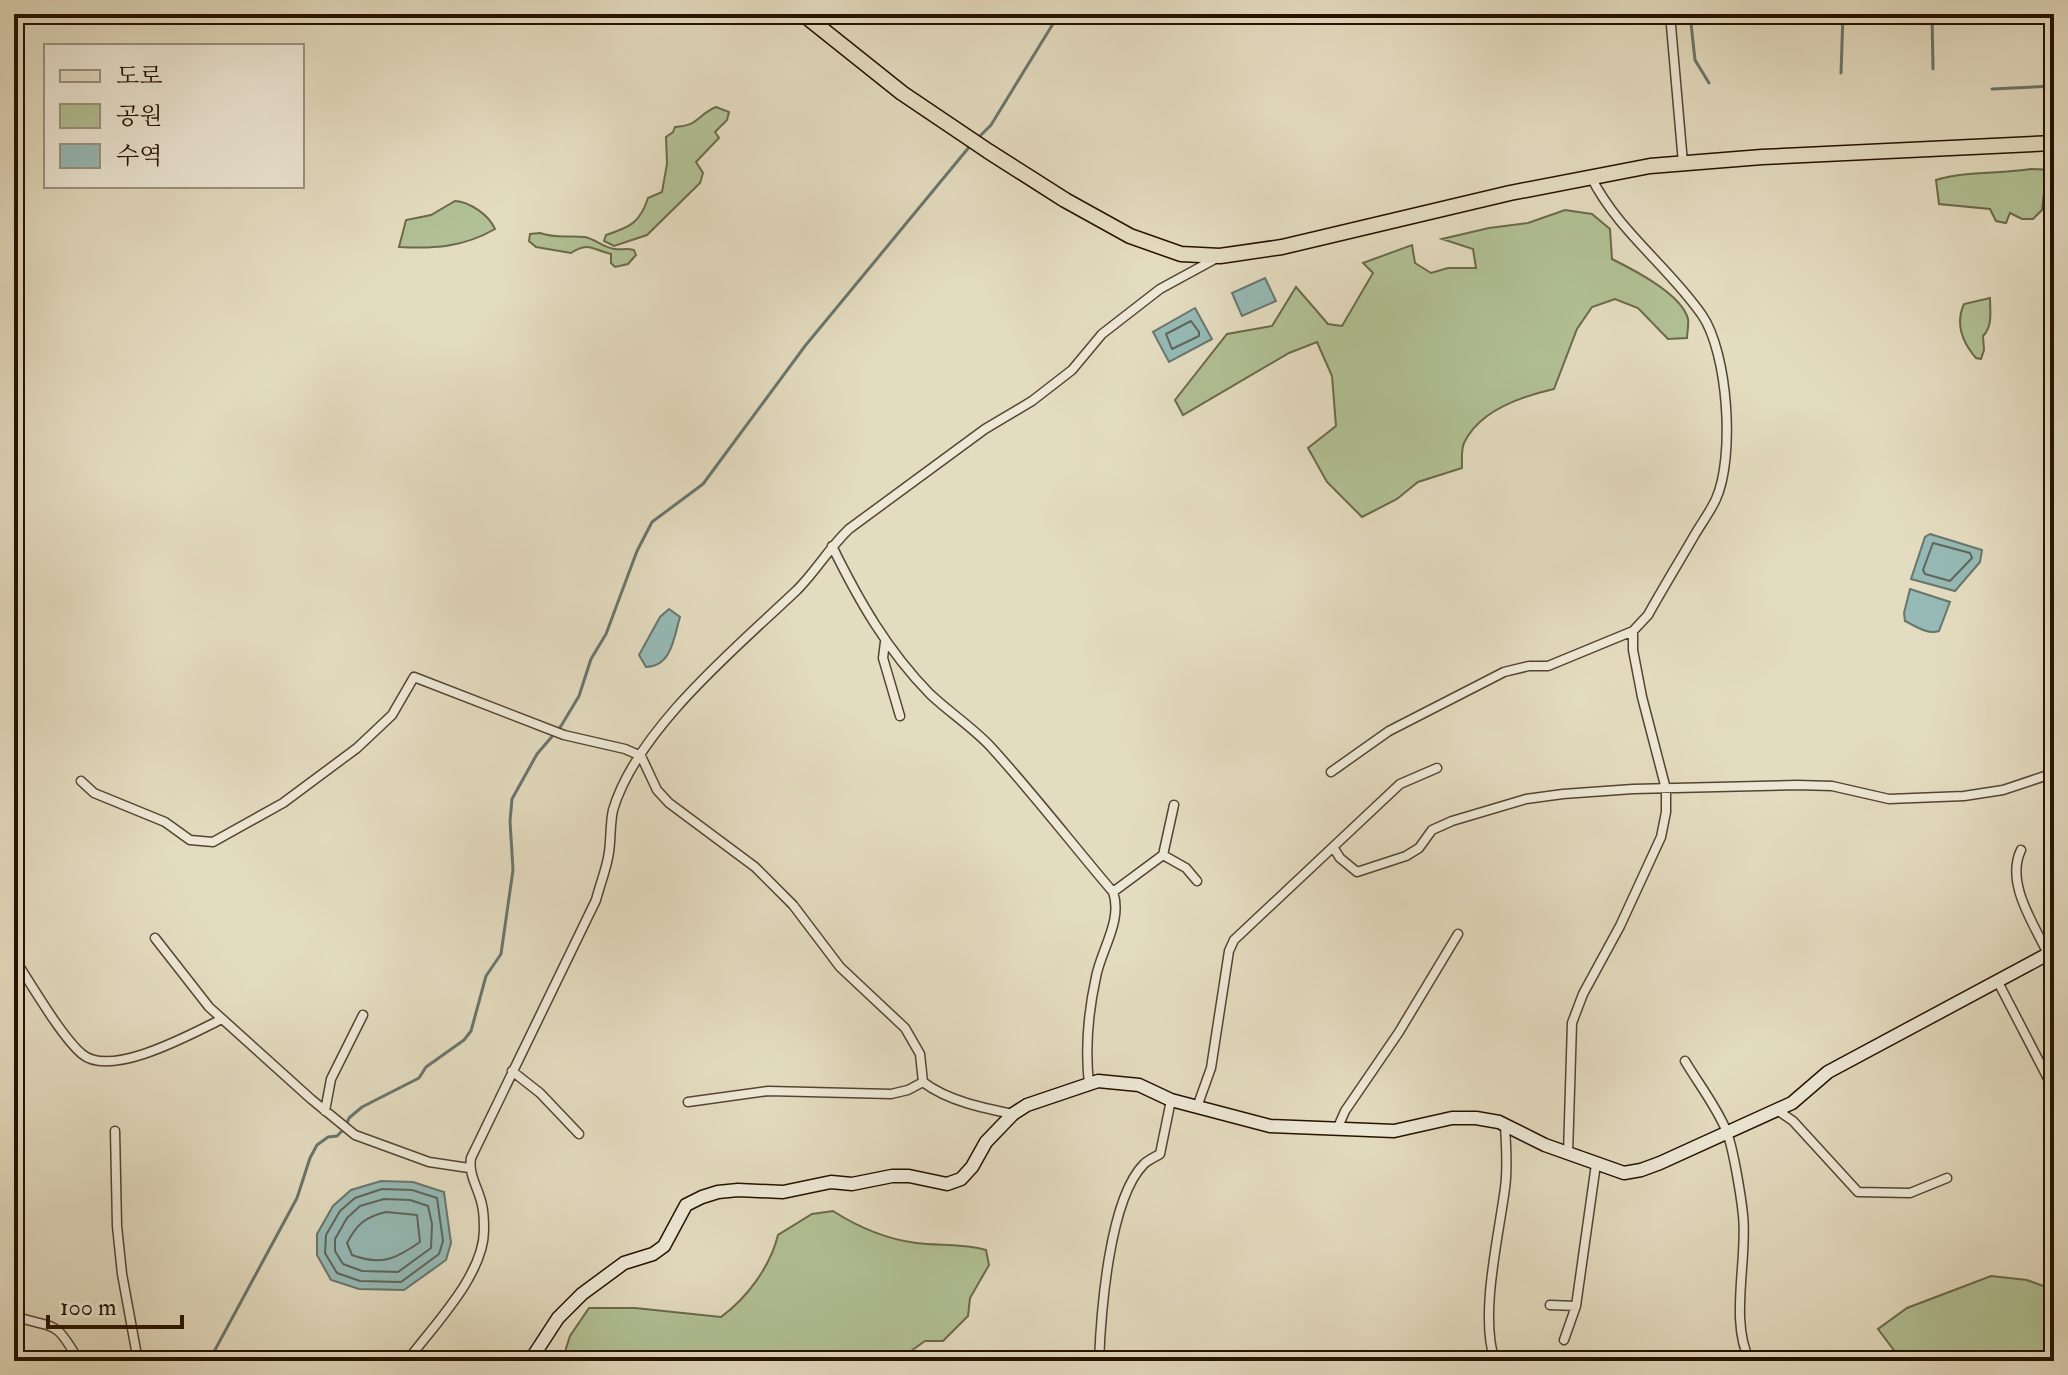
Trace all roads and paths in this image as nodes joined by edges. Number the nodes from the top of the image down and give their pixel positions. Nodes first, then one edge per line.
1 (803, 14) edge
2 (1670, 14) edge
3 (2054, 143) edge
4 (1683, 163) junction
5 (1591, 176) junction
6 (1220, 256) junction
7 (832, 546) junction
8 (1633, 631) junction
9 (885, 642) junction
10 (900, 716) dead end
11 (641, 756) junction
12 (1437, 768) dead end
13 (1331, 772) dead end
14 (2054, 773) edge
15 (81, 781) dead end
16 (1666, 789) junction
17 (1174, 805) dead end
18 (1333, 847) junction
19 (2021, 850) dead end
20 (1163, 855) junction
21 (1197, 881) dead end
22 (1113, 892) junction
23 (1458, 934) dead end
24 (155, 938) dead end
25 (2051, 956) edge
26 (14, 958) edge
27 (1998, 982) junction
28 (363, 1015) dead end
29 (222, 1019) junction
30 (1685, 1061) dead end
31 (512, 1071) junction
32 (923, 1082) junction
33 (1089, 1084) junction
34 (2054, 1090) edge
35 (1171, 1100) junction
36 (688, 1102) dead end
37 (1197, 1107) junction
38 (1777, 1110) junction
39 (325, 1111) junction
40 (1013, 1114) junction
41 (1505, 1126) junction
42 (1338, 1127) junction
43 (115, 1131) dead end
44 (1727, 1131) junction
45 (579, 1134) dead end
46 (1568, 1154) junction
47 (1596, 1164) junction
48 (469, 1168) junction
49 (1947, 1178) dead end
50 (1550, 1305) dead end
51 (1576, 1306) junction
52 (14, 1316) edge
53 (1564, 1340) dead end
54 (79, 1361) edge
55 (138, 1361) edge
56 (407, 1361) edge
57 (530, 1361) edge
58 (1099, 1361) edge
59 (1493, 1361) edge
60 (1750, 1361) edge

1 - 6 main road
2 - 4 street
3 - 4 main road
4 - 5 main road
5 - 6 main road
5 - 8 street
6 - 7 street
7 - 9 street
7 - 11 street
8 - 13 street
8 - 16 street
9 - 10 street
9 - 22 street
11 - 15 street
11 - 31 street
11 - 32 street
12 - 18 street
14 - 16 street
16 - 18 street
16 - 46 street
17 - 20 street
18 - 37 street
19 - 25 street
20 - 21 street
20 - 22 street
22 - 33 street
23 - 42 street
24 - 29 street
25 - 27 street
26 - 29 street
27 - 34 street
27 - 38 street
28 - 39 street
29 - 39 street
30 - 44 street
31 - 45 street
31 - 48 street
32 - 36 street
32 - 40 street
33 - 35 street
33 - 40 street
35 - 37 street
35 - 58 street
37 - 42 street
38 - 44 street
38 - 49 street
39 - 48 street
40 - 57 street
41 - 42 street
41 - 46 street
41 - 59 street
43 - 55 street
44 - 47 street
44 - 60 street
46 - 47 street
47 - 51 street
48 - 56 street
50 - 51 street
51 - 53 street
52 - 54 street

